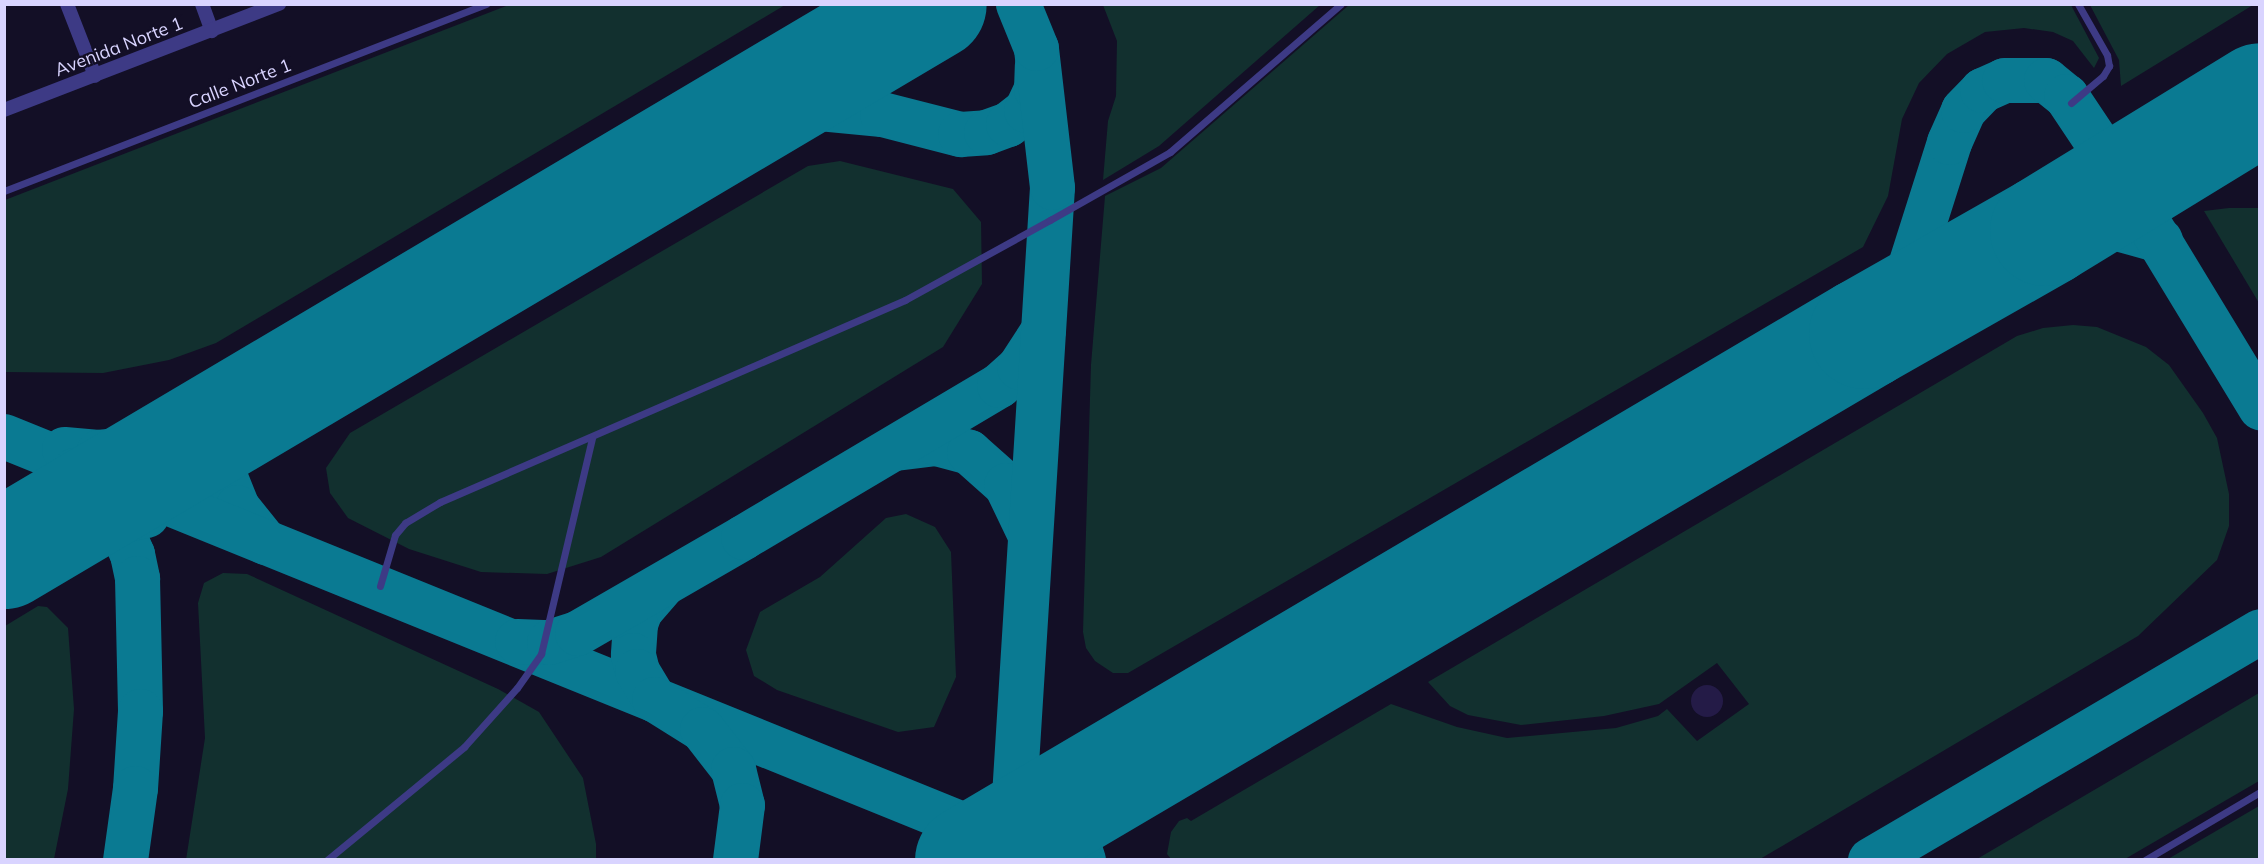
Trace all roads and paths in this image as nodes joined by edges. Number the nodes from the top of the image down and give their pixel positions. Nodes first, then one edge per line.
1 (67, 4) edge
2 (202, 4) edge
3 (279, 4) edge
4 (486, 4) edge
5 (1341, 4) edge
6 (2078, 4) edge
7 (212, 31) junction
8 (95, 76) junction
9 (2071, 103) dead end
10 (4, 110) edge
11 (4, 191) edge
12 (592, 438) junction
13 (380, 586) dead end
14 (2259, 792) edge
15 (327, 860) edge
16 (2145, 860) edge

1 - 8 street
2 - 7 street
3 - 7 street, Avenida Norte 1
4 - 11 lane, Calle Norte 1
5 - 12 lane
6 - 9 lane
7 - 8 street, Avenida Norte 1
8 - 10 street, Avenida Norte 1
12 - 13 lane
12 - 15 lane
14 - 16 lane

